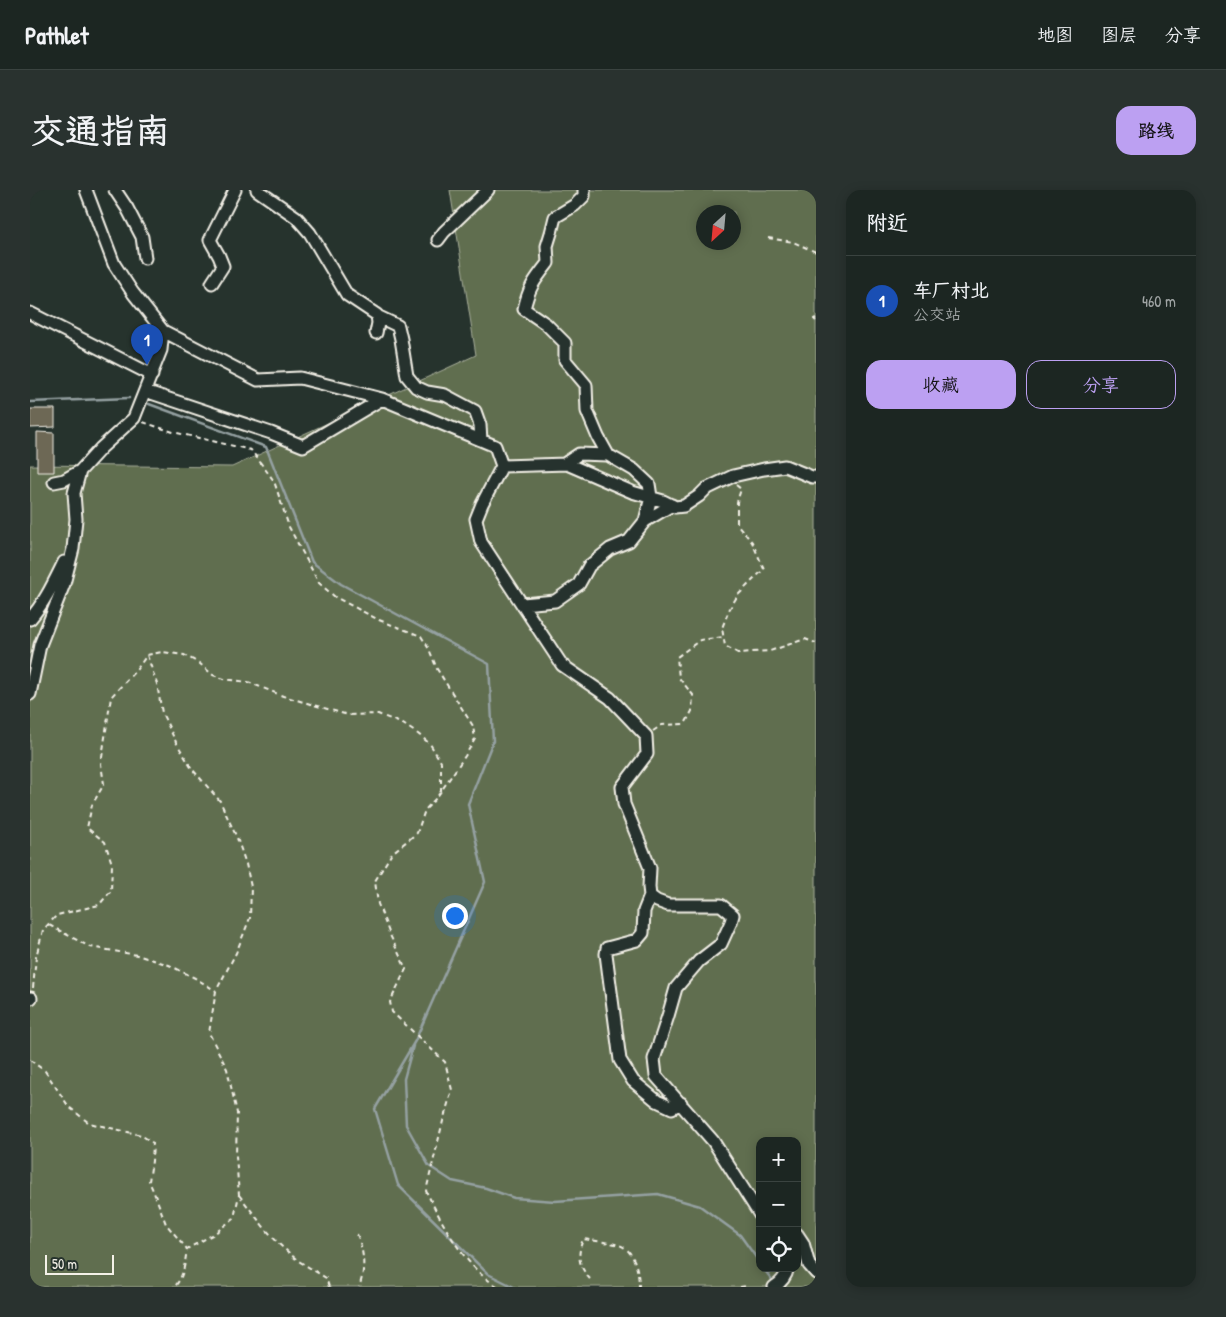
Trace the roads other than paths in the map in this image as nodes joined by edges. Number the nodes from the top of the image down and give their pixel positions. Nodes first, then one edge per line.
1 (86, 190) edge
2 (115, 190) edge
3 (235, 190) edge
4 (257, 190) edge
5 (488, 190) edge
6 (584, 190) edge
7 (438, 240) dead end
8 (145, 258) dead end
9 (212, 283) dead end
10 (30, 313) edge
11 (377, 316) junction
12 (163, 331) junction
13 (376, 333) dead end
14 (152, 375) junction
15 (145, 391) junction
16 (382, 399) junction
17 (480, 440) junction
18 (608, 455) junction
19 (564, 464) junction
20 (502, 466) junction
21 (80, 471) junction
22 (816, 477) edge
23 (54, 482) dead end
24 (650, 497) junction
25 (672, 505) junction
26 (645, 521) junction
27 (74, 540) junction
28 (523, 604) junction
29 (30, 619) edge
30 (30, 694) edge
31 (650, 896) junction
32 (681, 1104) junction
33 (748, 1196) junction
34 (756, 1199) edge
35 (756, 1209) edge
36 (801, 1240) edge
37 (787, 1272) edge
38 (816, 1273) edge
39 (774, 1287) edge

1 - 12 street
2 - 8 street
3 - 9 street
4 - 11 street
5 - 7 street
6 - 18 street
10 - 14 street
11 - 13 street
11 - 17 street
12 - 14 street
12 - 16 street
14 - 15 street
15 - 16 street
15 - 21 street
16 - 17 street
17 - 20 street
18 - 19 street
18 - 24 street
19 - 20 street
19 - 24 street
20 - 28 street
21 - 23 street
21 - 27 street
22 - 25 street
24 - 25 street
24 - 26 street
25 - 26 street
26 - 28 street
27 - 29 street
27 - 30 street
28 - 31 street
31 - 32 street
31 - 32 street
32 - 33 street
33 - 34 street
33 - 35 street
36 - 38 street
37 - 39 street

